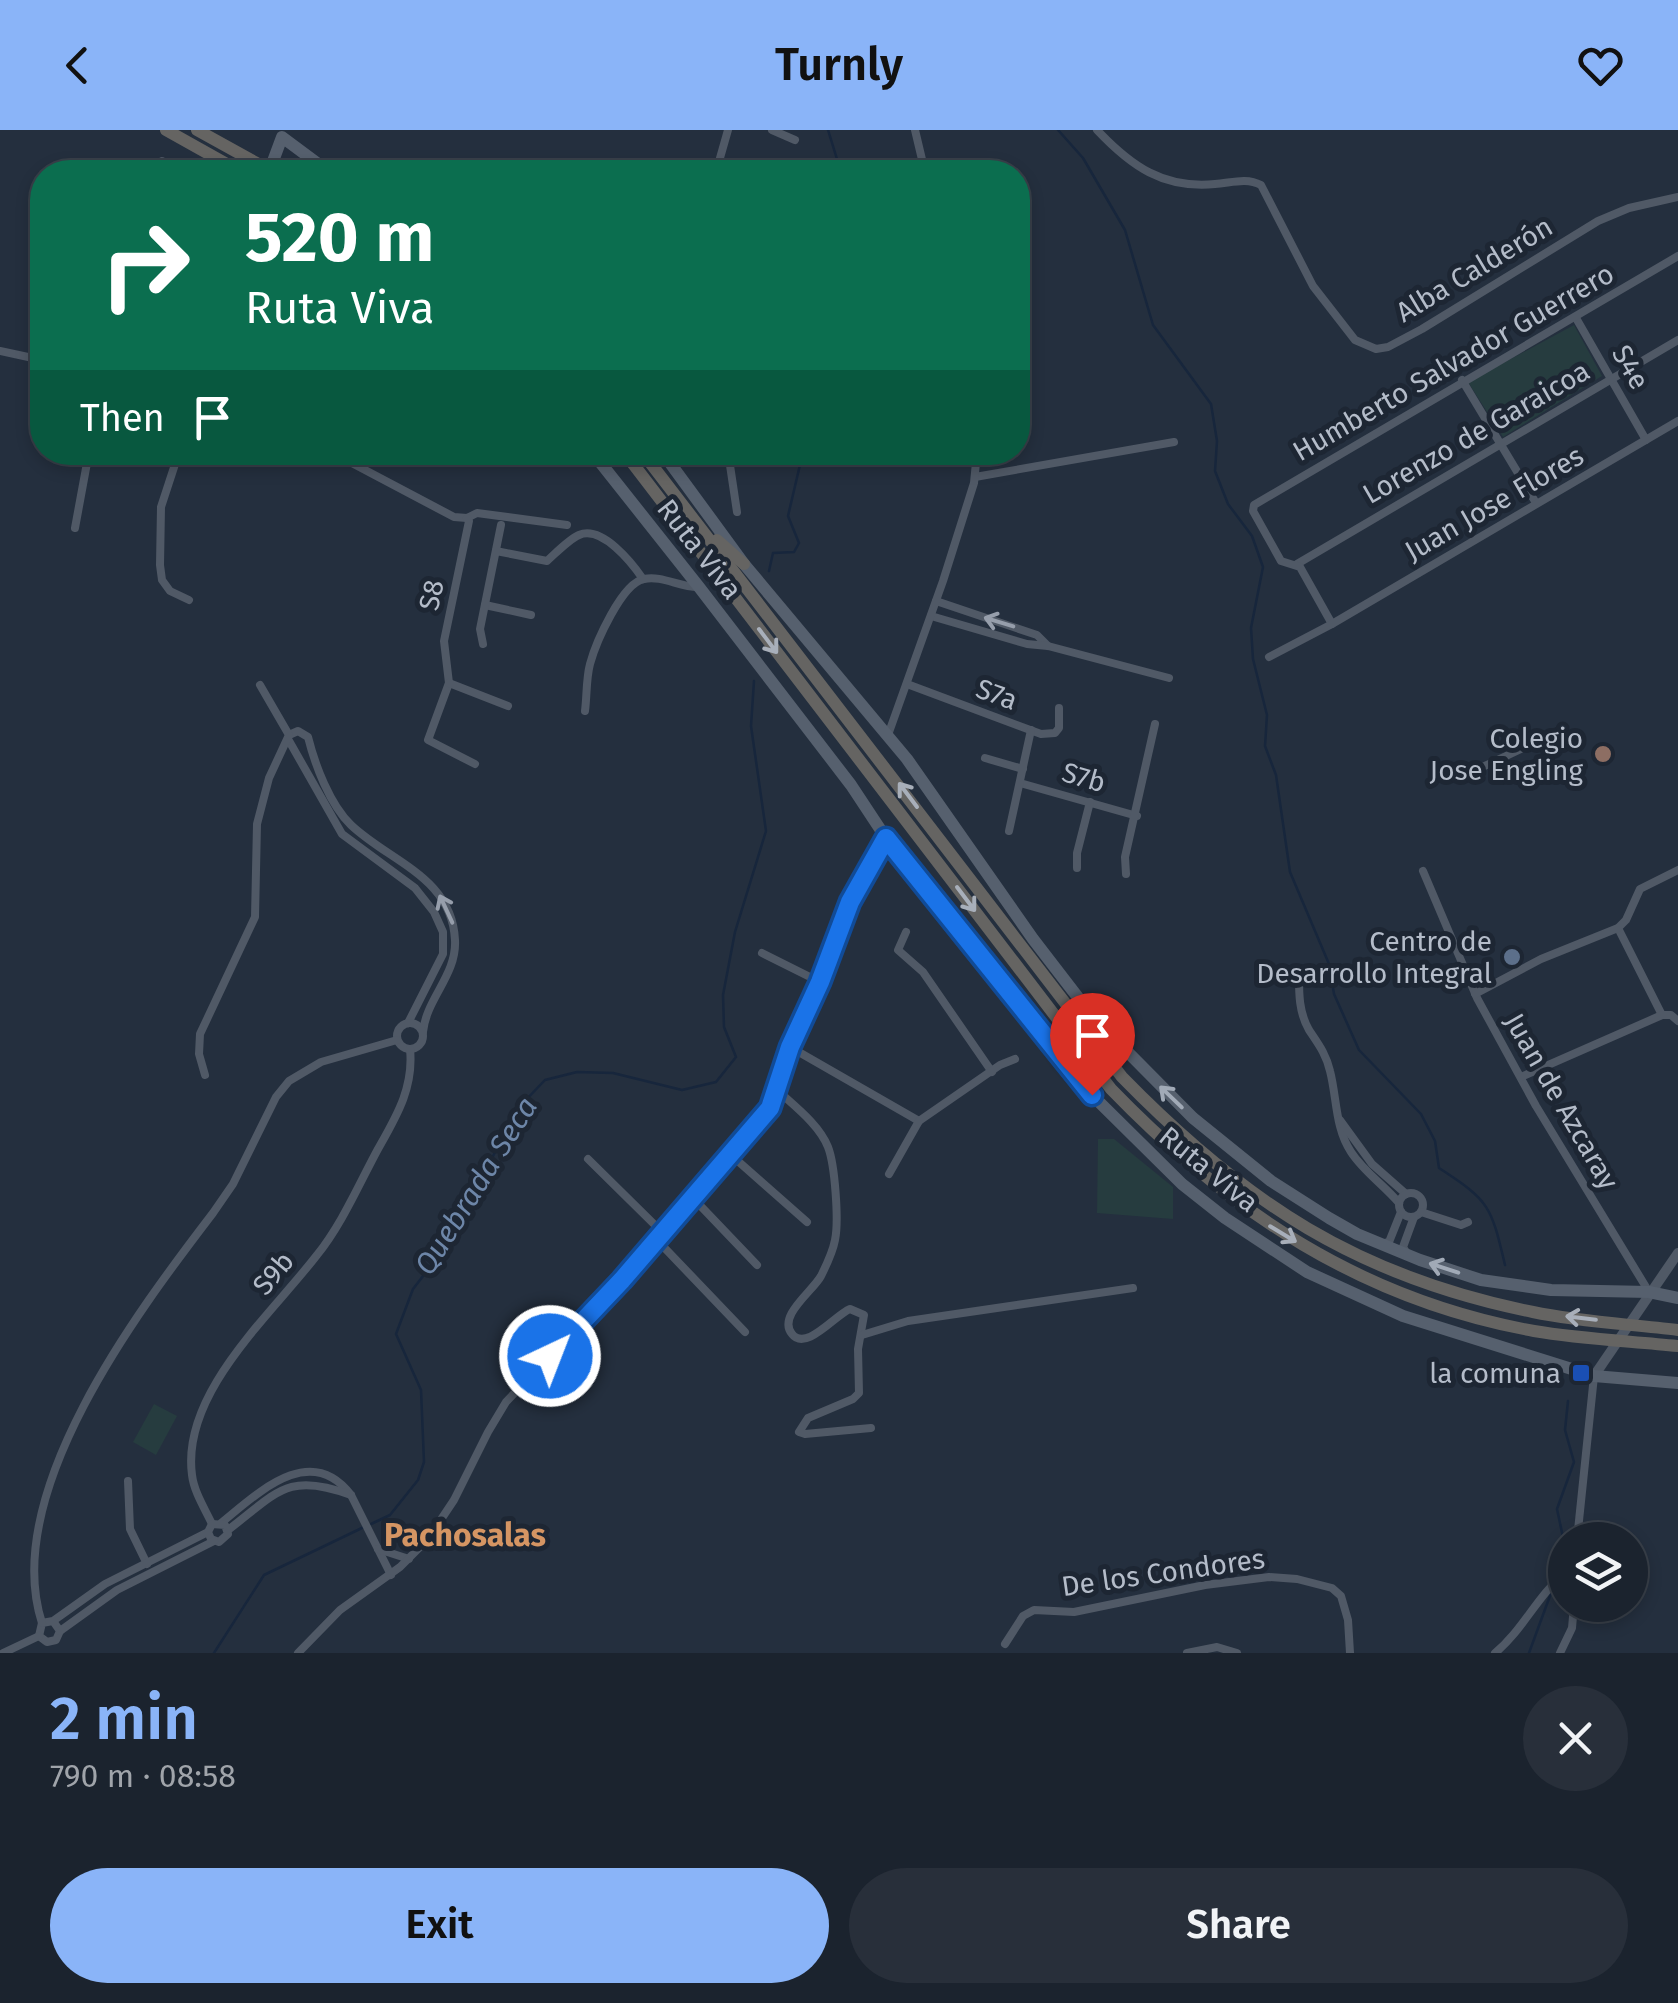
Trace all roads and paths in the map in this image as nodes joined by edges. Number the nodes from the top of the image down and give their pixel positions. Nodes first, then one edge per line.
1 (166, 130) edge
2 (197, 130) edge
3 (728, 130) edge
4 (772, 130) edge
5 (915, 130) edge
6 (1097, 130) edge
7 (795, 140) dead end
8 (220, 160) edge
9 (250, 160) edge
10 (274, 160) edge
11 (313, 160) edge
12 (719, 160) edge
13 (922, 160) edge
14 (1678, 196) edge
15 (1678, 256) edge
16 (1576, 318) junction
17 (1678, 340) edge
18 (0, 351) edge
19 (30, 357) edge
20 (1612, 379) junction
21 (1462, 380) junction
22 (1678, 420) edge
23 (1646, 440) junction
24 (1174, 442) dead end
25 (1502, 442) junction
26 (87, 465) edge
27 (175, 465) edge
28 (356, 465) edge
29 (602, 465) edge
30 (634, 465) edge
31 (652, 465) edge
32 (675, 465) edge
33 (730, 465) edge
34 (976, 465) edge
35 (974, 478) junction
36 (1536, 503) junction
37 (737, 512) dead end
38 (467, 518) junction
39 (693, 518) junction
40 (501, 524) dead end
41 (567, 525) dead end
42 (75, 528) dead end
43 (496, 551) junction
44 (744, 564) junction
45 (1297, 564) junction
46 (643, 579) junction
47 (699, 587) junction
48 (189, 600) dead end
49 (936, 601) junction
50 (485, 605) junction
51 (530, 615) dead end
52 (931, 616) junction
53 (1332, 624) junction
54 (483, 644) dead end
55 (1048, 646) junction
56 (1269, 657) dead end
57 (1169, 678) dead end
58 (448, 684) junction
59 (907, 684) junction
60 (260, 686) dead end
61 (508, 706) dead end
62 (1059, 708) dead end
63 (584, 711) dead end
64 (1155, 724) dead end
65 (1031, 730) junction
66 (888, 734) junction
67 (289, 737) junction
68 (1522, 749) dead end
69 (985, 758) dead end
70 (475, 764) dead end
71 (1023, 769) junction
72 (1459, 778) dead end
73 (1020, 783) junction
74 (1090, 802) junction
75 (1137, 816) junction
76 (1009, 830) dead end
77 (886, 838) junction
78 (1078, 868) dead end
79 (1678, 870) edge
80 (1423, 871) dead end
81 (1126, 874) dead end
82 (1618, 928) junction
83 (906, 932) dead end
84 (762, 953) dead end
85 (1299, 970) dead end
86 (820, 982) junction
87 (1475, 994) junction
88 (1670, 1017) edge
89 (408, 1022) junction
90 (423, 1032) junction
91 (397, 1040) junction
92 (790, 1047) junction
93 (410, 1050) junction
94 (1015, 1059) dead end
95 (992, 1072) junction
96 (205, 1075) dead end
97 (1521, 1077) junction
98 (776, 1089) junction
99 (1340, 1120) junction
100 (918, 1121) junction
101 (731, 1155) junction
102 (588, 1158) dead end
103 (889, 1174) dead end
104 (1406, 1194) junction
105 (693, 1198) junction
106 (1400, 1208) junction
107 (1418, 1214) junction
108 (807, 1222) dead end
109 (1468, 1222) dead end
110 (660, 1236) junction
111 (1380, 1244) junction
112 (1678, 1253) edge
113 (1408, 1256) junction
114 (757, 1265) dead end
115 (1133, 1288) dead end
116 (1648, 1294) junction
117 (1678, 1298) edge
118 (1678, 1330) edge
119 (745, 1332) dead end
120 (862, 1335) junction
121 (1678, 1346) edge
122 (1596, 1373) junction
123 (1678, 1383) edge
124 (75, 1399) dead end
125 (872, 1428) dead end
126 (128, 1481) dead end
127 (1580, 1522) edge
128 (217, 1527) junction
129 (214, 1542) junction
130 (377, 1546) junction
131 (409, 1558) junction
132 (146, 1562) junction
133 (24, 1565) dead end
134 (150, 1573) junction
135 (391, 1574) junction
136 (1548, 1588) edge
137 (53, 1622) junction
138 (1573, 1622) edge
139 (42, 1624) junction
140 (60, 1631) junction
141 (39, 1636) junction
142 (1005, 1644) dead end
143 (3, 1653) edge
144 (298, 1653) edge
145 (1187, 1653) edge
146 (1236, 1653) edge
147 (1348, 1653) edge
148 (1496, 1653) edge
149 (1560, 1653) edge

1 - 8 highway
2 - 9 highway
3 - 12 street
4 - 7 street
5 - 13 street
6 - 14 street, Alba Calderón
10 - 11 main road
15 - 16 street, Humberto Salvador Guerrero
16 - 20 street, S4e
16 - 21 street, Humberto Salvador Guerrero
17 - 20 street, Lorenzo de Garaicoa
18 - 19 street
20 - 23 street, S4e
20 - 25 street, Lorenzo de Garaicoa
21 - 25 street
21 - 45 street, Humberto Salvador Guerrero
22 - 23 street, Juan Jose Flores
23 - 36 street, Juan Jose Flores
24 - 35 street
25 - 36 street
25 - 45 street, Lorenzo de Garaicoa
26 - 42 street
27 - 48 street
28 - 38 street
29 - 47 main road, Ruta Viva
30 -> 121 highway, Ruta Viva
31 - 39 highway, Ruta Viva
32 - 44 main road, Ruta Viva
33 - 37 street
34 - 35 street
35 - 49 street
36 - 53 street, Juan Jose Flores
38 - 41 street
38 - 58 street, S8
39 - 44 highway
118 -> 39 highway, Ruta Viva
40 - 43 street
43 - 46 street
43 - 50 street
44 - 66 main road, Ruta Viva
45 - 53 street
46 - 47 street
46 - 63 street
47 - 77 main road, Ruta Viva
49 - 52 street
55 -> 49 street
50 - 51 street
50 - 54 street
52 - 55 street
52 - 59 street
53 - 56 street, Juan Jose Flores
55 - 57 street
58 - 61 street
58 - 70 street, S8
59 - 65 street, S7a
59 - 66 street
60 - 67 street
62 - 65 street
64 - 75 street
65 - 71 street, S7a
111 -> 66 main road, Ruta Viva
67 - 89 street
90 -> 67 street
67 - 96 street
68 - 72 street
69 - 71 street
71 - 73 street, S7a
73 - 74 street, S7b
73 - 76 street, S7a
74 - 75 street, S7b
74 - 78 street
75 - 81 street
77 - 86 street
77 - 122 main road, Ruta Viva
79 - 82 street
80 - 87 street, Juan de Azcaray
82 - 87 street
82 - 88 street
83 - 95 street
84 - 86 street
85 - 99 street
86 - 92 street
87 - 97 street, Juan de Azcaray
88 - 97 street
89 - 90 street
89 - 91 street
90 - 93 street
91 - 93 street
91 - 124 street
92 - 98 street
92 - 100 street
93 - 128 street, S9b
94 - 95 street
95 - 100 street
97 - 116 street, Juan de Azcaray
98 - 101 street
98 - 120 street
99 - 104 street
99 - 106 street
100 - 103 street
101 - 105 street
101 - 108 street
102 - 110 street
104 - 106 street
104 - 107 street
105 - 110 street
105 - 114 street
106 - 107 street
106 - 111 street
107 - 109 street
107 - 113 street
110 - 119 street
110 - 131 street
111 - 113 main road, Ruta Viva
112 - 116 street
116 -> 113 main road, Ruta Viva
115 - 120 street
116 - 117 main road, Ruta Viva
116 - 122 street
120 - 125 street
122 - 123 main road, Ruta Viva
122 - 127 street
126 - 132 street
128 - 129 street, S9b
128 - 129 street
128 - 130 street
128 - 132 street
129 - 134 street
130 - 131 street
130 - 135 street
131 - 135 street
132 - 134 street
132 - 137 street
133 - 139 street
134 - 140 street
135 - 144 street
136 - 148 street
137 - 139 street
137 - 140 street
138 - 149 street
139 - 141 street
140 - 141 street
141 - 143 street
142 - 147 street, De los Condores
145 - 146 street

